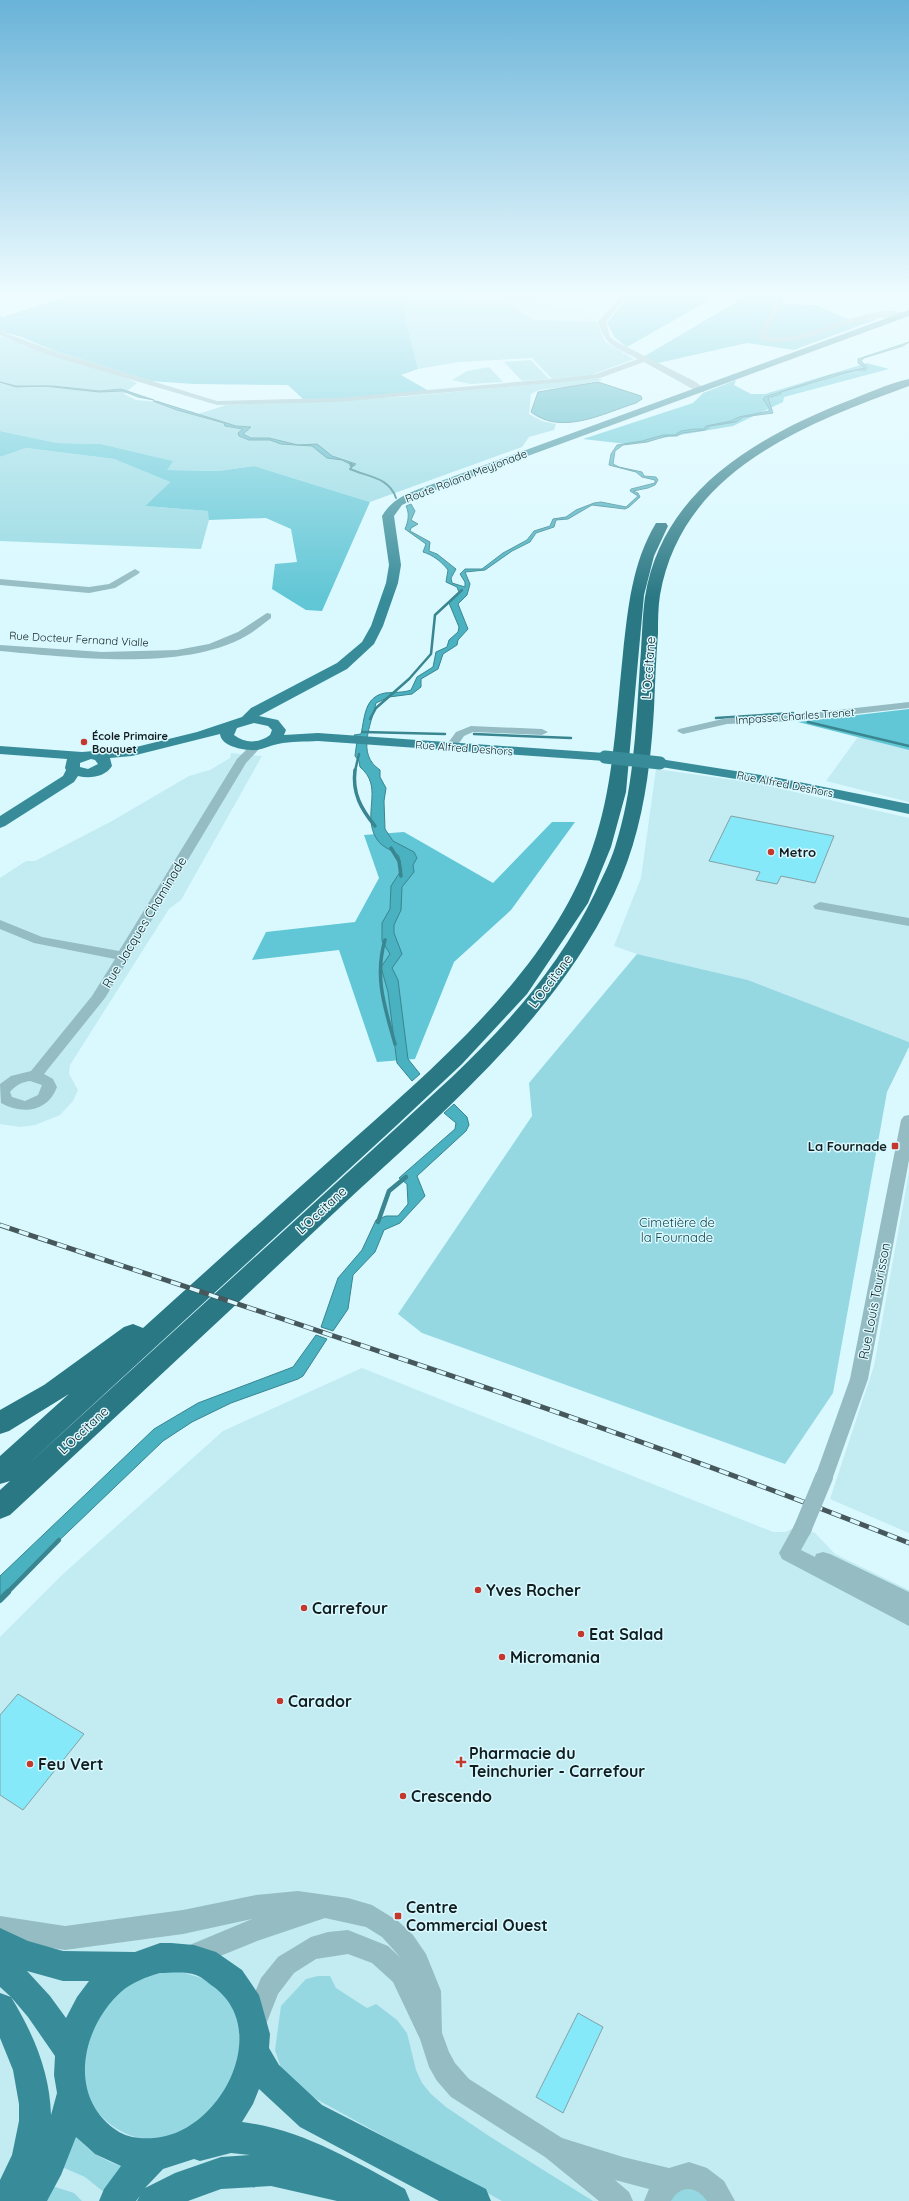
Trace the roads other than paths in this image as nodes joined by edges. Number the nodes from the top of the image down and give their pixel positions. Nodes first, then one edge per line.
1 (186, 394) edge
2 (408, 394) edge
3 (691, 394) edge
4 (859, 394) edge
5 (877, 394) edge
6 (694, 484) dead end
7 (684, 495) dead end
8 (135, 572) dead end
9 (0, 582) edge
10 (267, 616) dead end
11 (0, 648) edge
12 (278, 700) junction
13 (909, 705) edge
14 (247, 720) junction
15 (233, 725) junction
16 (275, 725) junction
17 (683, 731) dead end
18 (542, 732) dead end
19 (318, 737) junction
20 (185, 739) junction
21 (270, 741) junction
22 (235, 742) junction
23 (451, 747) junction
24 (7, 753) edge
25 (241, 761) junction
26 (87, 764) junction
27 (24, 808) junction
28 (909, 809) edge
29 (0, 823) edge
30 (820, 906) dead end
31 (909, 922) edge
32 (0, 924) edge
33 (122, 956) junction
34 (35, 1076) junction
35 (3, 1087) edge
36 (909, 1120) edge
37 (903, 1187) edge
38 (231, 1263) junction
39 (0, 1423) edge
40 (0, 1473) edge
41 (0, 1506) edge
42 (789, 1553) junction
43 (909, 1602) edge
44 (909, 1617) edge
45 (326, 1906) junction
46 (0, 1928) edge
47 (0, 1943) edge
48 (185, 1958) junction
49 (135, 1966) junction
50 (0, 1969) edge
51 (0, 2008) edge
52 (431, 2036) junction
53 (254, 2039) junction
54 (70, 2052) junction
55 (72, 2095) junction
56 (187, 2148) junction
57 (554, 2148) junction
58 (154, 2156) junction
59 (663, 2191) edge
60 (387, 2197) edge
61 (7, 2201) edge
62 (27, 2201) edge
63 (116, 2201) edge
64 (154, 2201) edge
65 (474, 2201) edge
66 (620, 2201) edge
67 (722, 2201) edge

1 - 2 street
3 - 12 main road, Route Roland Meyjonade
4 - 6 highway
5 - 41 highway, L'Occitane
7 - 38 highway, L'Occitane
8 - 9 street
10 - 11 street, Rue Docteur Fernand Vialle
12 - 14 main road, Route Roland Meyjonade
12 - 16 main road
13 - 17 street, Impasse Charles Trenet
14 - 15 main road
14 - 16 main road
15 - 20 main road
15 - 22 main road
16 - 19 main road
16 - 21 main road
18 - 23 street
19 - 21 main road
19 - 23 main road, Rue Alfred Deshors
20 - 22 main road
20 - 26 main road
21 - 22 main road
21 - 25 street, Rue Jacques Chaminade
22 - 25 street
23 - 28 main road, Rue Alfred Deshors, bridge
24 - 26 main road
25 - 33 street, Rue Jacques Chaminade
26 - 27 main road
26 - 27 main road
27 - 29 main road
30 - 31 street
32 - 33 street
33 - 34 street, Rue Jacques Chaminade
34 - 35 street
34 - 35 street
36 - 37 street, Rue Louis Taurisson
37 - 42 street, Rue Louis Taurisson, bridge
38 - 39 highway
38 - 40 highway, L'Occitane
42 - 43 street
42 - 44 street
45 - 46 street
45 - 48 street
45 - 52 street
47 - 49 main road
48 - 49 main road
48 - 53 main road
49 - 54 main road
50 - 54 main road
51 - 61 main road
52 - 53 street
52 - 57 street
53 - 56 main road
53 - 65 main road
54 - 55 main road
55 - 58 main road
55 - 62 main road
56 - 58 main road
56 - 60 main road
57 - 59 street
57 - 66 street
58 - 63 main road
59 - 67 street
60 - 64 main road

